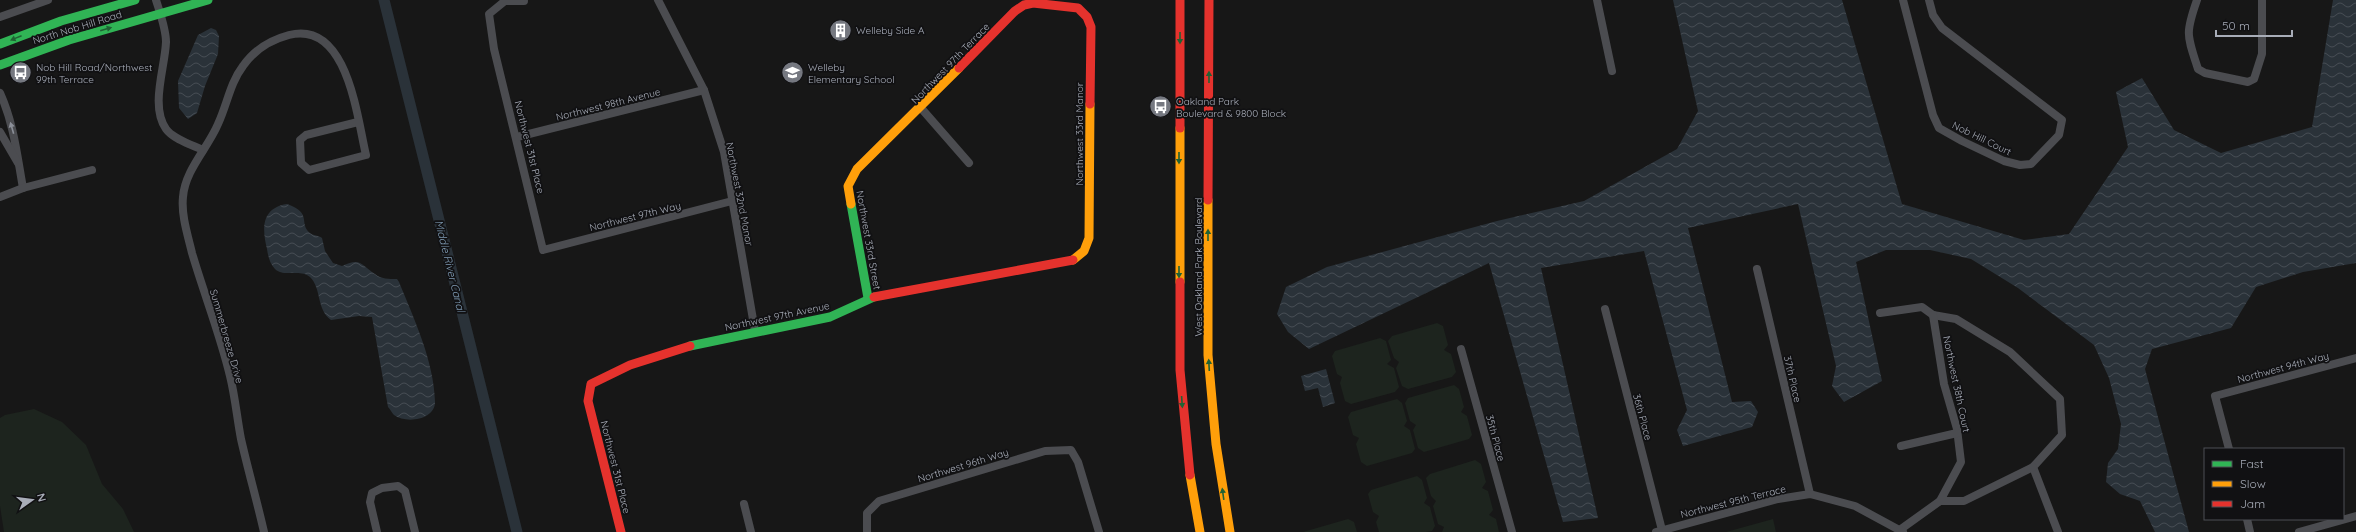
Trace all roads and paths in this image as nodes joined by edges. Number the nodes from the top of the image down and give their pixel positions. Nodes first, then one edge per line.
1 (48, 0) edge
2 (135, 0) edge
3 (156, 0) edge
4 (208, 0) edge
5 (658, 0) edge
6 (1180, 0) edge
7 (1209, 0) edge
8 (1596, 0) edge
9 (1903, 0) edge
10 (1929, 0) edge
11 (2197, 0) edge
12 (2262, 0) edge
13 (524, 1) edge
14 (160, 13) junction
15 (1087, 17) joint
16 (0, 18) edge
17 (0, 44) edge
18 (0, 66) edge
19 (1612, 71) dead end
20 (704, 90) junction
21 (0, 93) edge
22 (921, 108) junction
23 (358, 122) junction
24 (0, 132) edge
25 (517, 137) junction
26 (203, 150) junction
27 (969, 163) dead end
28 (19, 164) junction
29 (92, 170) dead end
30 (848, 186) joint
31 (23, 188) junction
32 (0, 197) edge
33 (732, 201) junction
34 (543, 250) joint
35 (1084, 251) joint
36 (1756, 270) dead end
37 (868, 298) junction
38 (1605, 309) dead end
39 (1880, 313) dead end
40 (1933, 315) junction
41 (755, 331) junction
42 (1461, 349) dead end
43 (2356, 358) edge
44 (591, 384) joint
45 (1957, 433) junction
46 (1901, 446) dead end
47 (2229, 448) edge
48 (2033, 467) junction
49 (1810, 494) junction
50 (1940, 501) junction
51 (744, 504) dead end
52 (2356, 516) edge
53 (2344, 519) edge
54 (2247, 520) edge
55 (2342, 520) edge
56 (1659, 531) edge
57 (1902, 531) edge
58 (264, 532) edge
59 (377, 532) edge
60 (414, 532) edge
61 (621, 532) edge
62 (751, 532) edge
63 (867, 532) edge
64 (1099, 532) edge
65 (1200, 532) edge
66 (1230, 532) edge
67 (1512, 532) edge
68 (2058, 532) edge
69 (2250, 532) edge
70 (2299, 532) edge

1 - 16 street
2 -> 17 main road, North Nob Hill Road
3 - 14 street
4 - 14 main road, North Nob Hill Road
5 - 20 street, Northwest 32nd Manor
6 -> 65 main road, West Oakland Park Boulevard
66 -> 7 main road, West Oakland Park Boulevard
8 - 19 street
9 - 10 street, Nob Hill Court
11 - 12 street
13 - 25 street, Northwest 31st Place
18 -> 14 main road, North Nob Hill Road
14 - 26 street
15 - 22 main road, Northwest 97th Terrace
15 - 35 main road, Northwest 33rd Manor
20 - 25 street, Northwest 98th Avenue
20 - 33 street, Northwest 32nd Manor
28 -> 21 street
22 - 27 street
22 - 30 main road, Northwest 97th Terrace
23 - 23 street, Summerbreeze Drive
23 - 26 street, Summerbreeze Drive
24 - 28 street
25 - 34 street, Northwest 31st Place
26 - 58 street, Summerbreeze Drive
28 - 31 street
29 - 31 street
30 - 37 main road, Northwest 33rd Street
31 - 32 street
33 - 34 street, Northwest 97th Way
33 - 41 street, Northwest 32nd Manor
35 - 37 main road, Northwest 97th Avenue
36 - 49 street, 37th Place
37 - 41 main road, Northwest 97th Avenue
38 - 56 street, 36th Place
39 - 40 street
40 - 45 street, Northwest 38th Court
40 - 48 street
41 - 44 main road, Northwest 97th Avenue
42 - 67 street, 35th Place
43 - 47 street, Northwest 94th Way
44 - 61 main road, Northwest 31st Place
45 - 46 street
45 - 50 street, Northwest 38th Court
48 - 50 street
48 - 68 street
49 - 56 street, Northwest 95th Terrace
49 - 57 street, Northwest 95th Terrace
50 - 57 street
51 - 62 street
52 - 53 street
54 - 69 street
55 - 70 street
59 - 60 street
63 - 64 street, Northwest 96th Way

